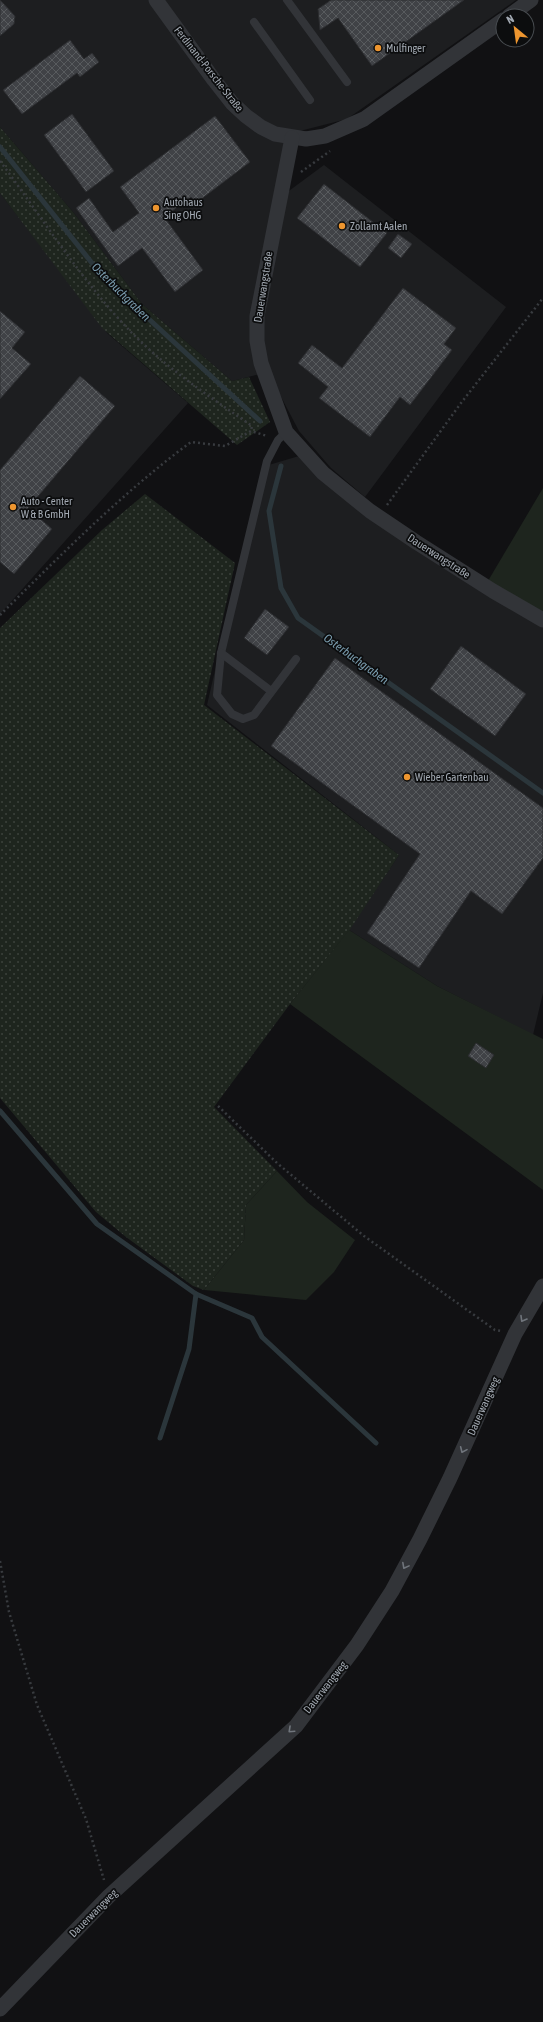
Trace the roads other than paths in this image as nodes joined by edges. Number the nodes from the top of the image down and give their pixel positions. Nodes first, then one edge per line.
1 (156, 0) edge
2 (287, 0) edge
3 (531, 0) edge
4 (520, 8) edge
5 (254, 22) dead end
6 (495, 26) edge
7 (347, 82) dead end
8 (310, 100) dead end
9 (292, 138) junction
10 (282, 436) junction
11 (543, 620) edge
12 (221, 653) junction
13 (296, 659) dead end
14 (271, 691) junction
15 (543, 1286) edge
16 (0, 2009) edge

1 - 9 street, Ferdinand-Porsche-Straße
2 - 7 lane
3 - 4 street
5 - 8 lane
6 - 9 street
9 - 10 street, Dauerwangstraße
10 - 11 street, Dauerwangstraße
10 - 12 lane
12 - 14 lane
12 - 14 lane
13 - 14 lane
15 -> 16 street, Dauerwangweg

